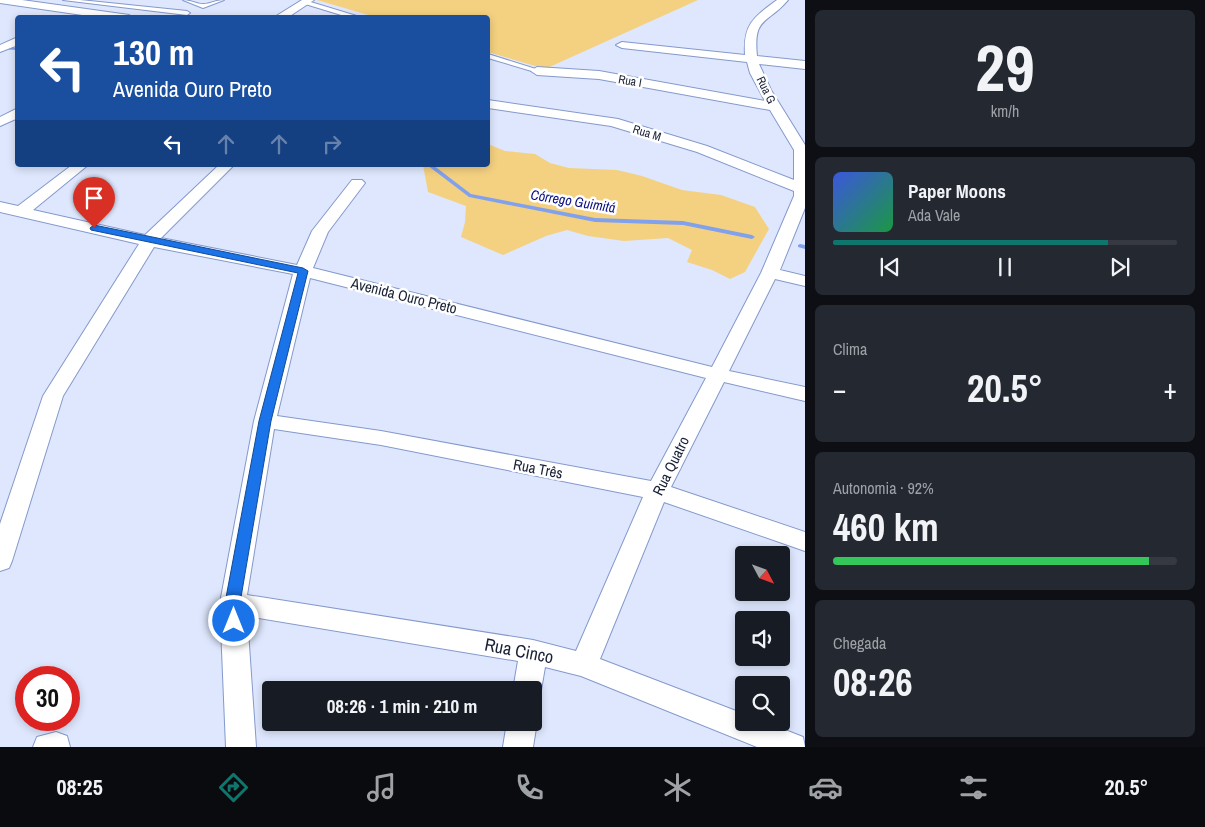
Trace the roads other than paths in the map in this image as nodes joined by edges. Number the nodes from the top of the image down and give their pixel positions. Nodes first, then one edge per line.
1 (0, 0) edge
2 (66, 0) edge
3 (186, 0) edge
4 (221, 0) edge
5 (783, 0) edge
6 (307, 1) edge
7 (76, 10) junction
8 (187, 12) dead end
9 (67, 15) edge
10 (108, 15) edge
11 (283, 15) edge
12 (349, 15) edge
13 (12, 41) edge
14 (622, 45) dead end
15 (0, 50) edge
16 (490, 57) edge
17 (750, 59) junction
18 (805, 65) edge
19 (537, 71) joint
20 (490, 104) edge
21 (774, 107) junction
22 (15, 114) edge
23 (0, 122) edge
24 (78, 167) edge
25 (225, 167) edge
26 (357, 183) dead end
27 (803, 193) edge
28 (0, 207) edge
29 (20, 212) junction
30 (149, 241) junction
31 (303, 271) junction
32 (770, 273) junction
33 (805, 281) edge
34 (716, 374) junction
35 (805, 394) edge
36 (265, 421) junction
37 (658, 491) junction
38 (805, 542) edge
39 (0, 561) edge
40 (232, 603) junction
41 (533, 652) junction
42 (584, 665) junction
43 (528, 681) edge
44 (521, 731) edge
45 (241, 747) edge
46 (518, 747) edge
47 (792, 747) edge

1 - 7 street
2 - 8 lane
3 - 4 lane
5 - 17 street, Rua G
6 - 11 street
6 - 12 lane
7 - 9 street
7 - 10 street
13 - 15 street
14 - 17 street
16 - 19 lane, Rua I
17 - 18 street
17 - 21 street, Rua G
19 - 21 street, Rua I
20 - 27 street, Rua M
21 - 27 street, Rua G
22 - 23 street
24 - 29 street
25 - 30 street
26 - 31 street
27 - 32 street, Rua Quatro
28 - 29 street, Avenida Ouro Preto
29 - 30 street, Avenida Ouro Preto
30 - 31 street, Avenida Ouro Preto
30 - 39 street
31 - 34 street, Avenida Ouro Preto
31 - 36 street
32 - 33 street
32 - 34 street, Rua Quatro
34 - 35 street, Avenida Ouro Preto
34 - 37 street, Rua Quatro
36 - 37 street, Rua Três
36 - 40 street
37 - 38 street, Rua Três
37 - 42 street, Rua Quatro
40 - 41 street, Rua Cinco
40 - 45 street
41 - 42 street, Rua Cinco
41 - 43 street
42 - 47 street, Rua Cinco
44 - 46 street

